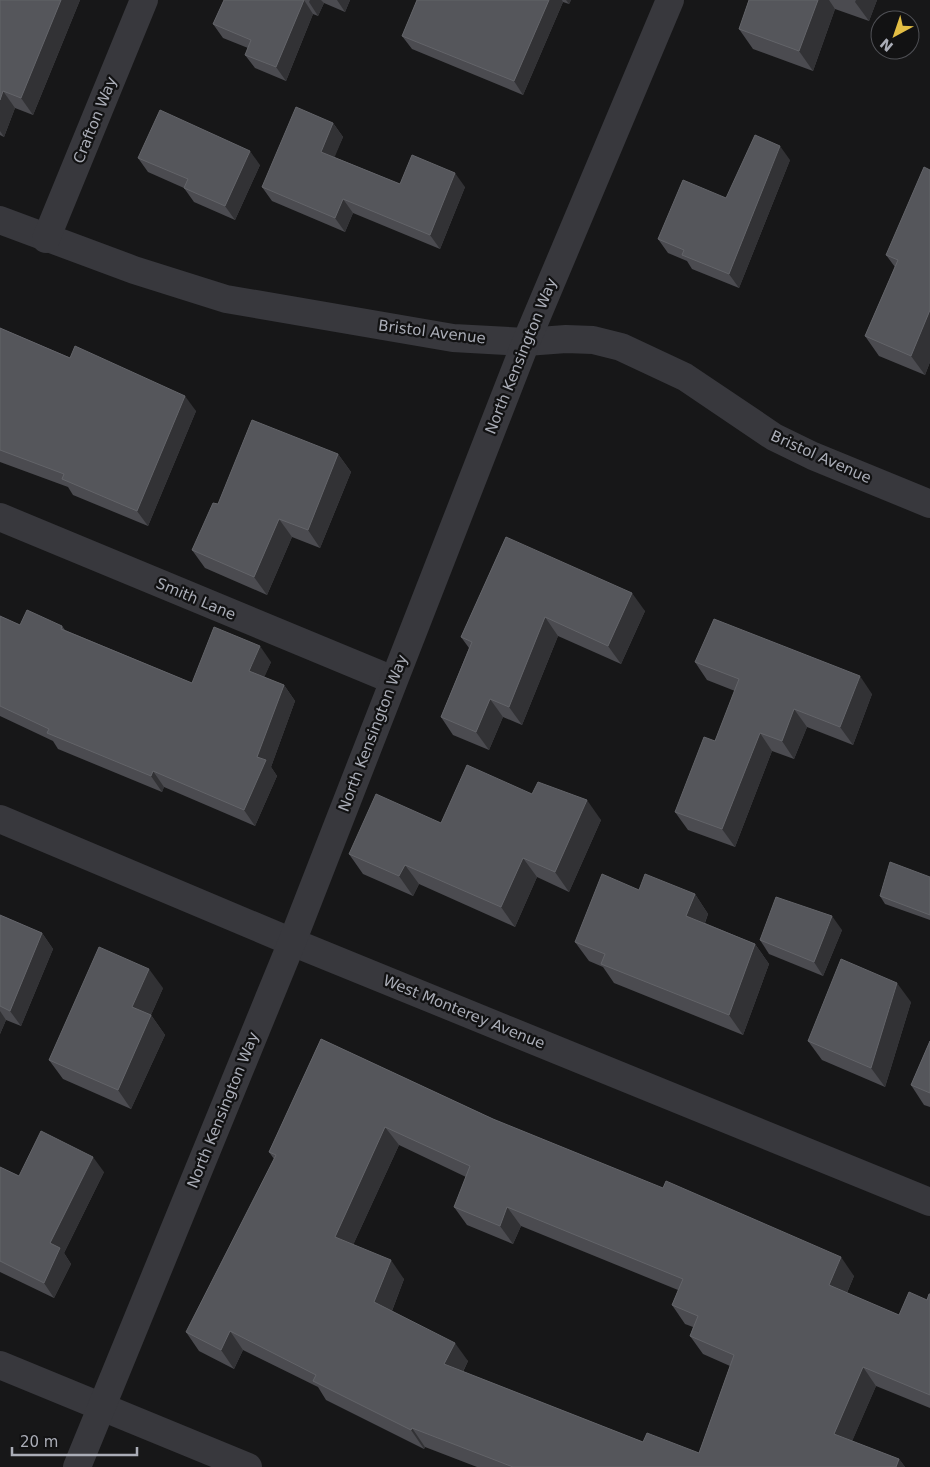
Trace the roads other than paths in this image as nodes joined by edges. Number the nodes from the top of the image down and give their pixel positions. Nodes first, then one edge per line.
1 (144, 0) edge
2 (670, 0) edge
3 (0, 220) edge
4 (46, 239) junction
5 (526, 342) junction
6 (930, 504) edge
7 (0, 517) edge
8 (393, 680) junction
9 (0, 819) edge
10 (292, 942) junction
11 (930, 1202) edge
12 (0, 1365) edge
13 (101, 1407) junction
14 (76, 1467) edge
15 (248, 1467) edge

1 - 4 street, Crafton Way
2 - 5 street, North Kensington Way
3 - 4 street, Bristol Avenue
4 - 5 street, Bristol Avenue
5 - 6 street, Bristol Avenue
5 - 8 street, North Kensington Way
7 - 8 street, Smith Lane
8 - 10 street, North Kensington Way
9 - 10 street, West Monterey Avenue
10 - 11 street, West Monterey Avenue
10 - 13 street, North Kensington Way
12 - 13 street
13 - 14 street, North Kensington Way
13 - 15 street

